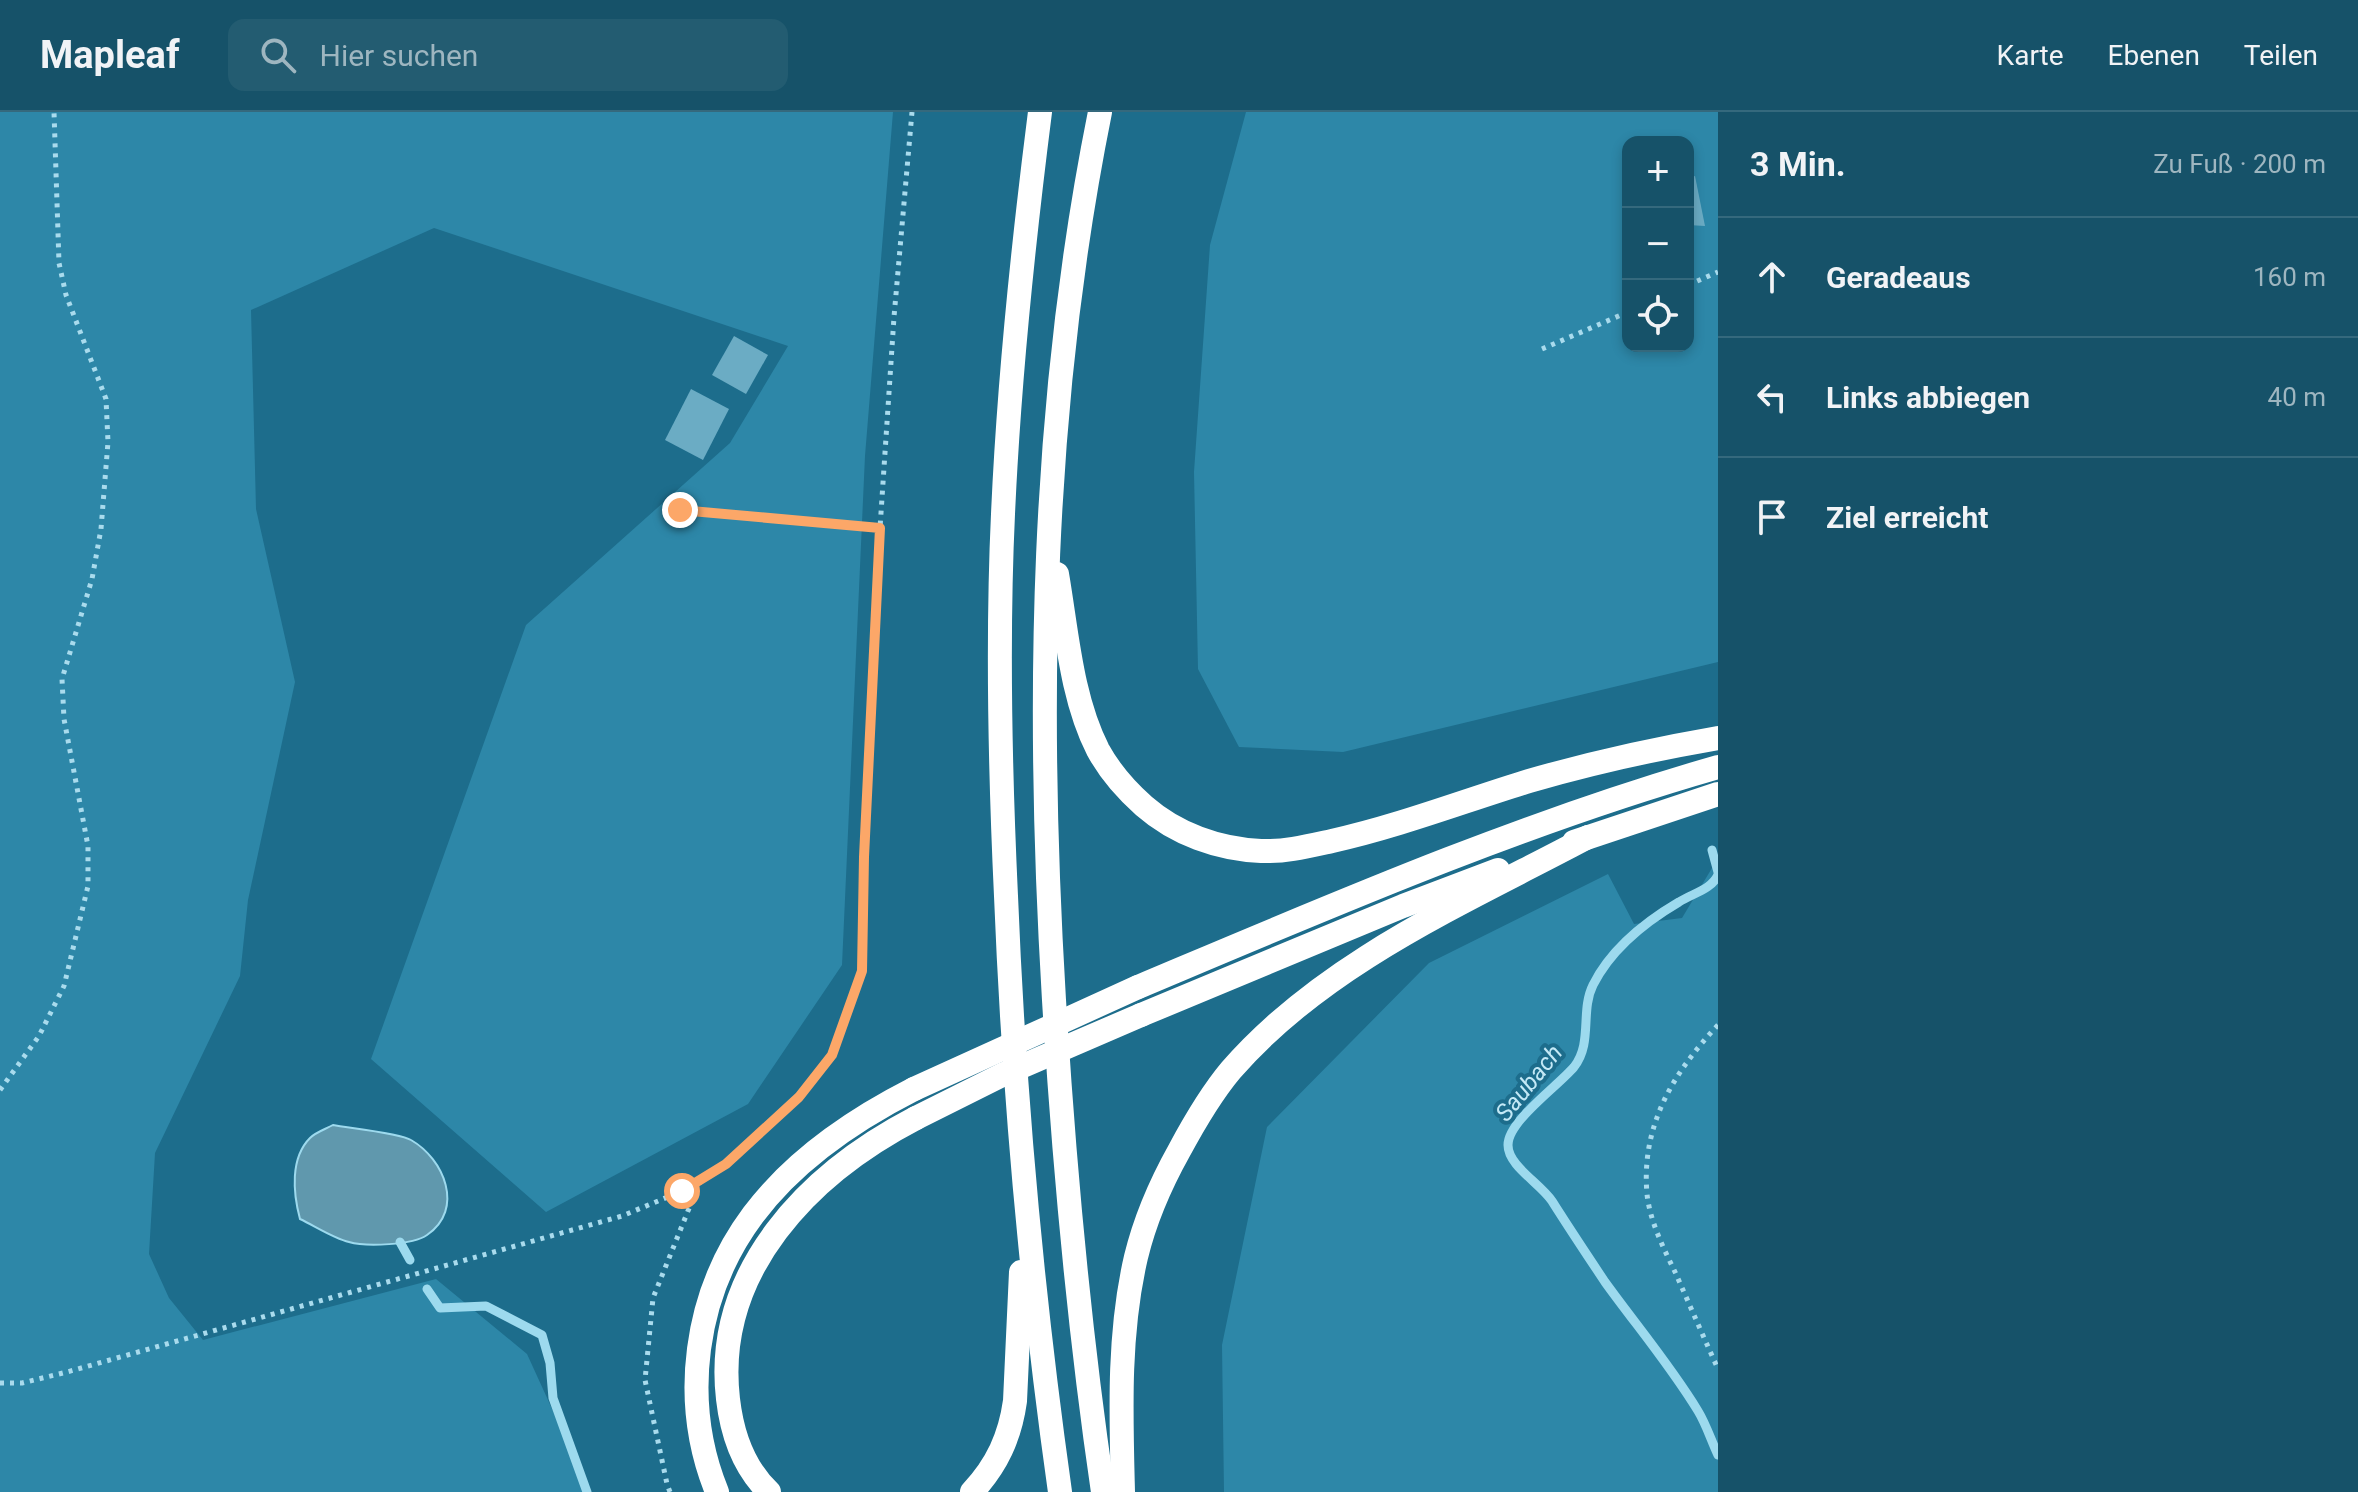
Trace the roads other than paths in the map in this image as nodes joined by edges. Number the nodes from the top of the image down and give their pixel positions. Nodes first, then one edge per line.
1 (1040, 112) edge
2 (1100, 112) edge
3 (1049, 525) junction
4 (1718, 738) edge
5 (1718, 767) edge
6 (1718, 794) edge
7 (1588, 837) junction
8 (1025, 1198) junction
9 (717, 1492) edge
10 (769, 1492) edge
11 (972, 1492) edge
12 (1060, 1492) edge
13 (1103, 1492) edge
14 (1123, 1492) edge

1 - 8 highway
2 - 3 highway
3 - 4 highway
3 - 13 highway
5 - 9 highway, bridge
6 - 7 highway
7 - 10 highway, bridge
7 - 14 highway
8 - 11 highway
8 - 12 highway

